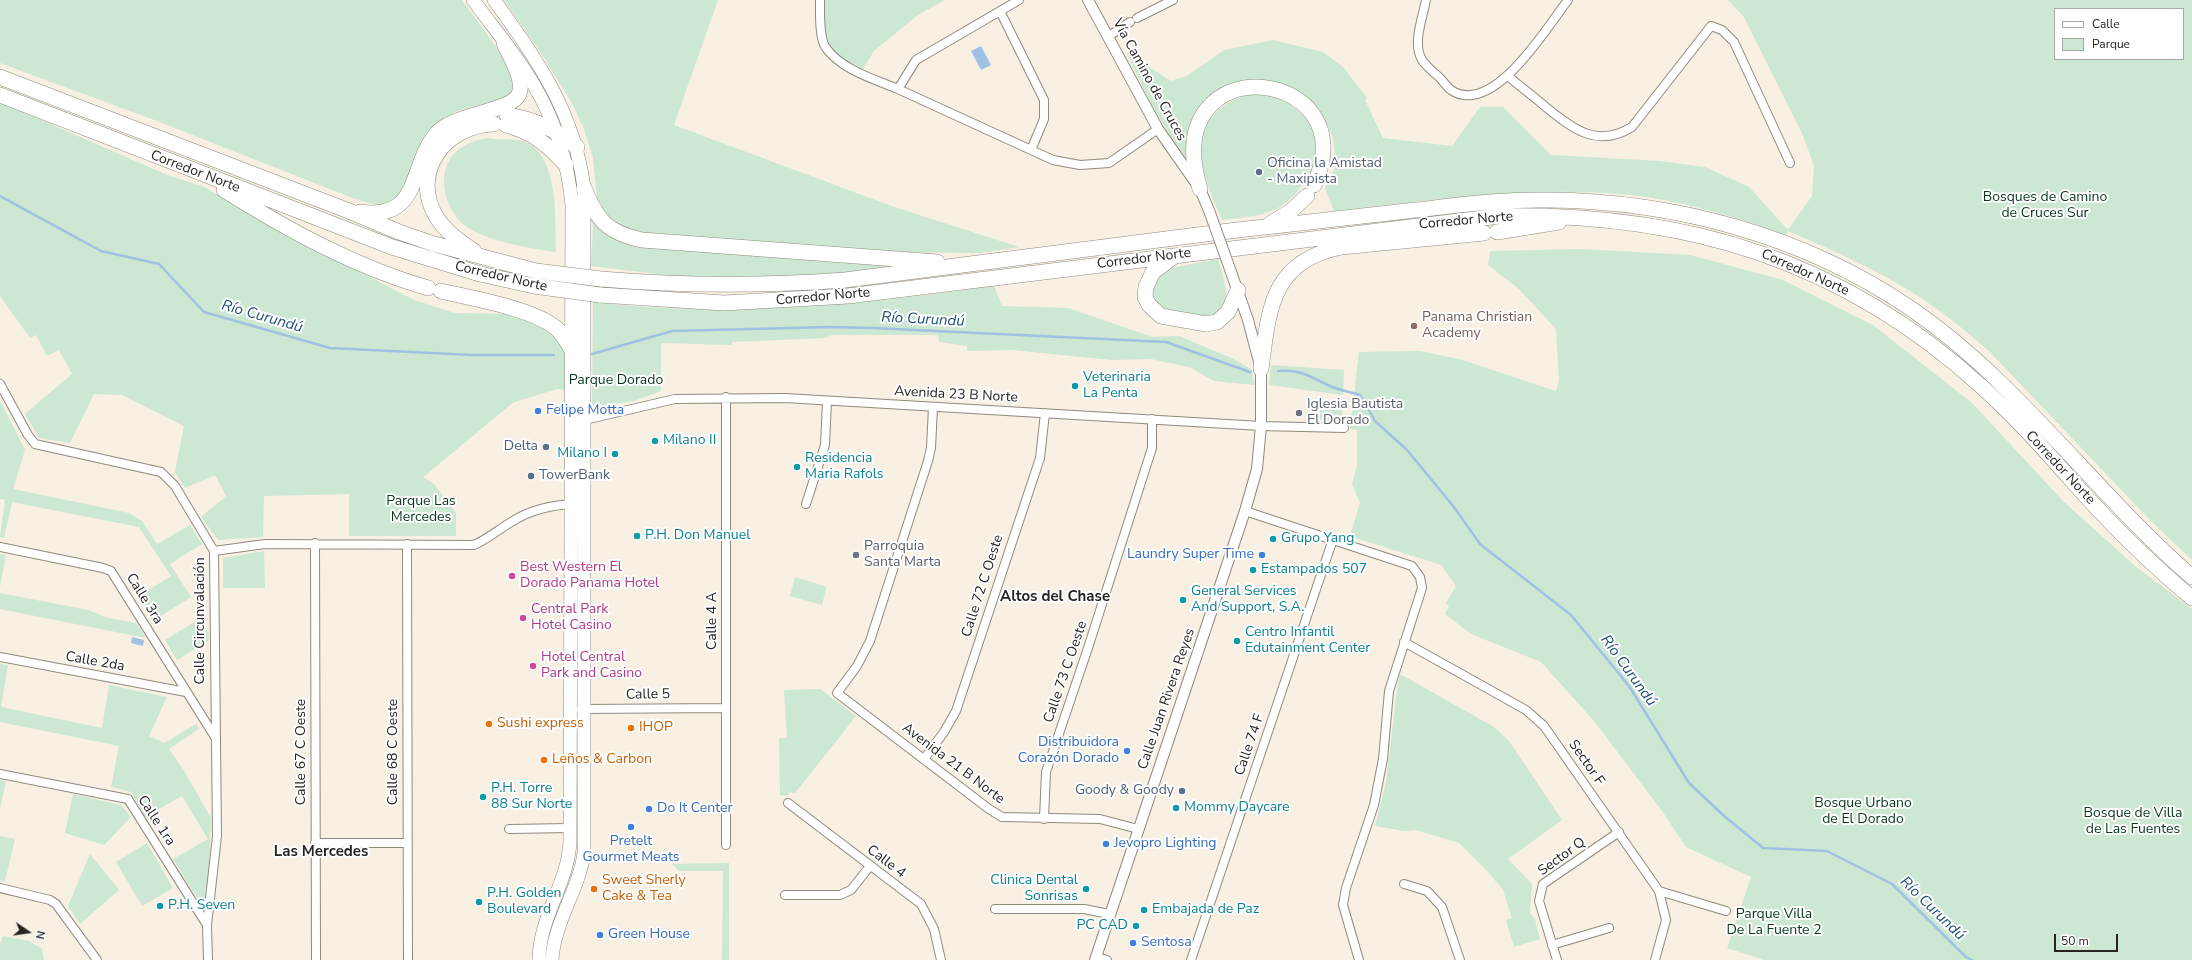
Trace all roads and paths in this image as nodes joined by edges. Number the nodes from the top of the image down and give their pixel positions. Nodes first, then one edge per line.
1 (473, 0) edge
2 (494, 0) edge
3 (820, 0) edge
4 (1019, 0) edge
5 (1088, 0) edge
6 (1173, 0) edge
7 (1426, 0) edge
8 (1568, 0) edge
9 (1000, 11) junction
10 (1109, 36) junction
11 (504, 43) junction
12 (0, 77) edge
13 (1508, 77) junction
14 (898, 89) junction
15 (0, 95) edge
16 (461, 118) junction
17 (500, 120) junction
18 (1158, 129) junction
19 (556, 130) junction
20 (577, 147) junction
21 (1030, 150) junction
22 (1790, 163) dead end
23 (566, 165) junction
24 (192, 171) junction
25 (584, 188) junction
26 (1200, 189) junction
27 (349, 211) junction
28 (1210, 213) joint
29 (1582, 217) junction
30 (1264, 227) junction
31 (1174, 256) junction
32 (485, 258) junction
33 (972, 264) junction
34 (1238, 290) junction
35 (578, 310) junction
36 (578, 324) junction
37 (572, 351) junction
38 (1261, 369) junction
39 (0, 384) edge
40 (726, 397) junction
41 (827, 401) junction
42 (933, 407) junction
43 (1044, 413) junction
44 (1152, 419) junction
45 (585, 420) junction
46 (570, 422) junction
47 (1261, 426) junction
48 (1344, 428) dead end
49 (570, 504) junction
50 (585, 504) junction
51 (806, 504) dead end
52 (1245, 511) junction
53 (1333, 539) junction
54 (314, 543) junction
55 (407, 544) junction
56 (0, 547) edge
57 (214, 551) junction
58 (2192, 578) edge
59 (2192, 598) edge
60 (1404, 642) junction
61 (0, 658) edge
62 (186, 692) junction
63 (726, 708) junction
64 (569, 709) junction
65 (583, 709) junction
66 (215, 737) junction
67 (924, 759) junction
68 (0, 774) edge
69 (788, 803) dead end
70 (1044, 819) junction
71 (570, 828) junction
72 (509, 829) dead end
73 (1138, 829) junction
74 (1619, 832) junction
75 (315, 842) junction
76 (407, 843) junction
77 (726, 845) dead end
78 (870, 866) junction
79 (1404, 884) dead end
80 (0, 888) edge
81 (1660, 891) junction
82 (785, 895) dead end
83 (996, 909) dead end
84 (1726, 912) dead end
85 (1109, 914) junction
86 (207, 926) junction
87 (1610, 928) dead end
88 (1552, 945) junction
89 (1096, 958) edge
90 (97, 960) edge
91 (208, 960) edge
92 (316, 960) edge
93 (408, 960) edge
94 (539, 960) edge
95 (552, 960) edge
96 (941, 960) edge
97 (1107, 960) edge
98 (1191, 960) edge
99 (1359, 960) edge
100 (1460, 960) edge
101 (1557, 960) edge
102 (1655, 960) edge

1 - 11 main road
2 - 20 main road
3 - 14 street
4 - 9 street
5 - 10 street, Vía Camino de Cruces
6 - 10 street
7 - 13 street
8 - 13 street
9 - 14 street
9 - 21 street
10 - 18 street, Vía Camino de Cruces
11 - 16 highway
11 - 19 main road
12 - 27 highway, Corredor Norte
13 - 22 street
14 - 21 street
15 - 24 highway, Corredor Norte
16 - 17 highway
16 - 27 highway
17 - 19 highway
17 - 23 highway
17 - 32 highway
18 - 21 street
18 - 26 street, Vía Camino de Cruces
19 - 20 highway
19 - 23 main road
20 - 25 main road
23 - 35 main road
24 - 31 highway, Corredor Norte, bridge
24 - 37 highway
25 - 33 highway
25 - 35 main road
26 - 28 street, Vía Camino de Cruces
26 - 30 highway
27 - 32 highway, Corredor Norte
28 - 34 street, Calle Juan Rivera Reyes, bridge
29 - 31 highway, Corredor Norte
29 - 38 highway
29 - 59 highway, Corredor Norte
30 - 33 highway, Corredor Norte
30 - 58 highway, Corredor Norte
31 - 34 highway
32 - 33 highway, Corredor Norte, bridge
34 - 38 street, Calle Juan Rivera Reyes
35 - 36 main road
36 - 37 main road
36 - 45 main road
37 - 46 main road
38 - 47 street, Calle Juan Rivera Reyes
39 - 57 street, Calle Circunvalación
40 - 41 street, Avenida 23 B Norte
40 - 45 street, Avenida 23 B Norte
40 - 63 street, Calle 4 A
41 - 42 street, Avenida 23 B Norte
41 - 51 street
42 - 43 street, Avenida 23 B Norte
42 - 67 street, Avenida 21 B Norte
43 - 44 street, Avenida 23 B Norte
43 - 67 street, Calle 72 C Oeste
44 - 47 street, Avenida 23 B Norte
44 - 70 street, Calle 73 C Oeste
45 - 46 street, Avenida 23 B Norte
45 - 50 main road
46 - 49 main road
47 - 48 street, Avenida 23 B Norte
47 - 52 street, Calle Juan Rivera Reyes
49 - 50 street
49 - 55 street
49 - 64 main road
50 - 65 main road
52 - 53 street
52 - 73 street, Calle Juan Rivera Reyes
53 - 60 street
53 - 98 street, Calle 74 F
54 - 55 street
54 - 57 street
54 - 75 street, Calle 67 C Oeste
55 - 76 street, Calle 68 C Oeste
56 - 62 street, Calle 3ra
57 - 66 street, Calle Circunvalación
60 - 74 street, Sector F
60 - 99 street
61 - 62 street, Calle 2da
62 - 66 street, Calle 3ra
63 - 65 street, Calle 5
63 - 77 street, Calle 4 A
64 - 65 street, Calle 5
64 - 71 main road
65 - 95 main road
66 - 86 street, Calle Circunvalación
67 - 70 street, Avenida 21 B Norte
68 - 86 street, Calle 1ra
69 - 78 street, Calle 4
70 - 73 street, Avenida 21 B Norte
71 - 72 street
71 - 94 main road
73 - 85 street, Calle Juan Rivera Reyes
74 - 81 street, Sector F
74 - 88 street, Sector Q
75 - 76 street
75 - 92 street, Calle 67 C Oeste
76 - 93 street, Calle 68 C Oeste
78 - 82 street
78 - 96 street, Calle 4
79 - 100 street
80 - 90 street
81 - 84 street
81 - 102 street, Sector F
83 - 85 street
85 - 89 street, Calle Juan Rivera Reyes
86 - 91 street, Calle Circunvalación
87 - 88 street
88 - 101 street, Sector Q
89 - 97 street

